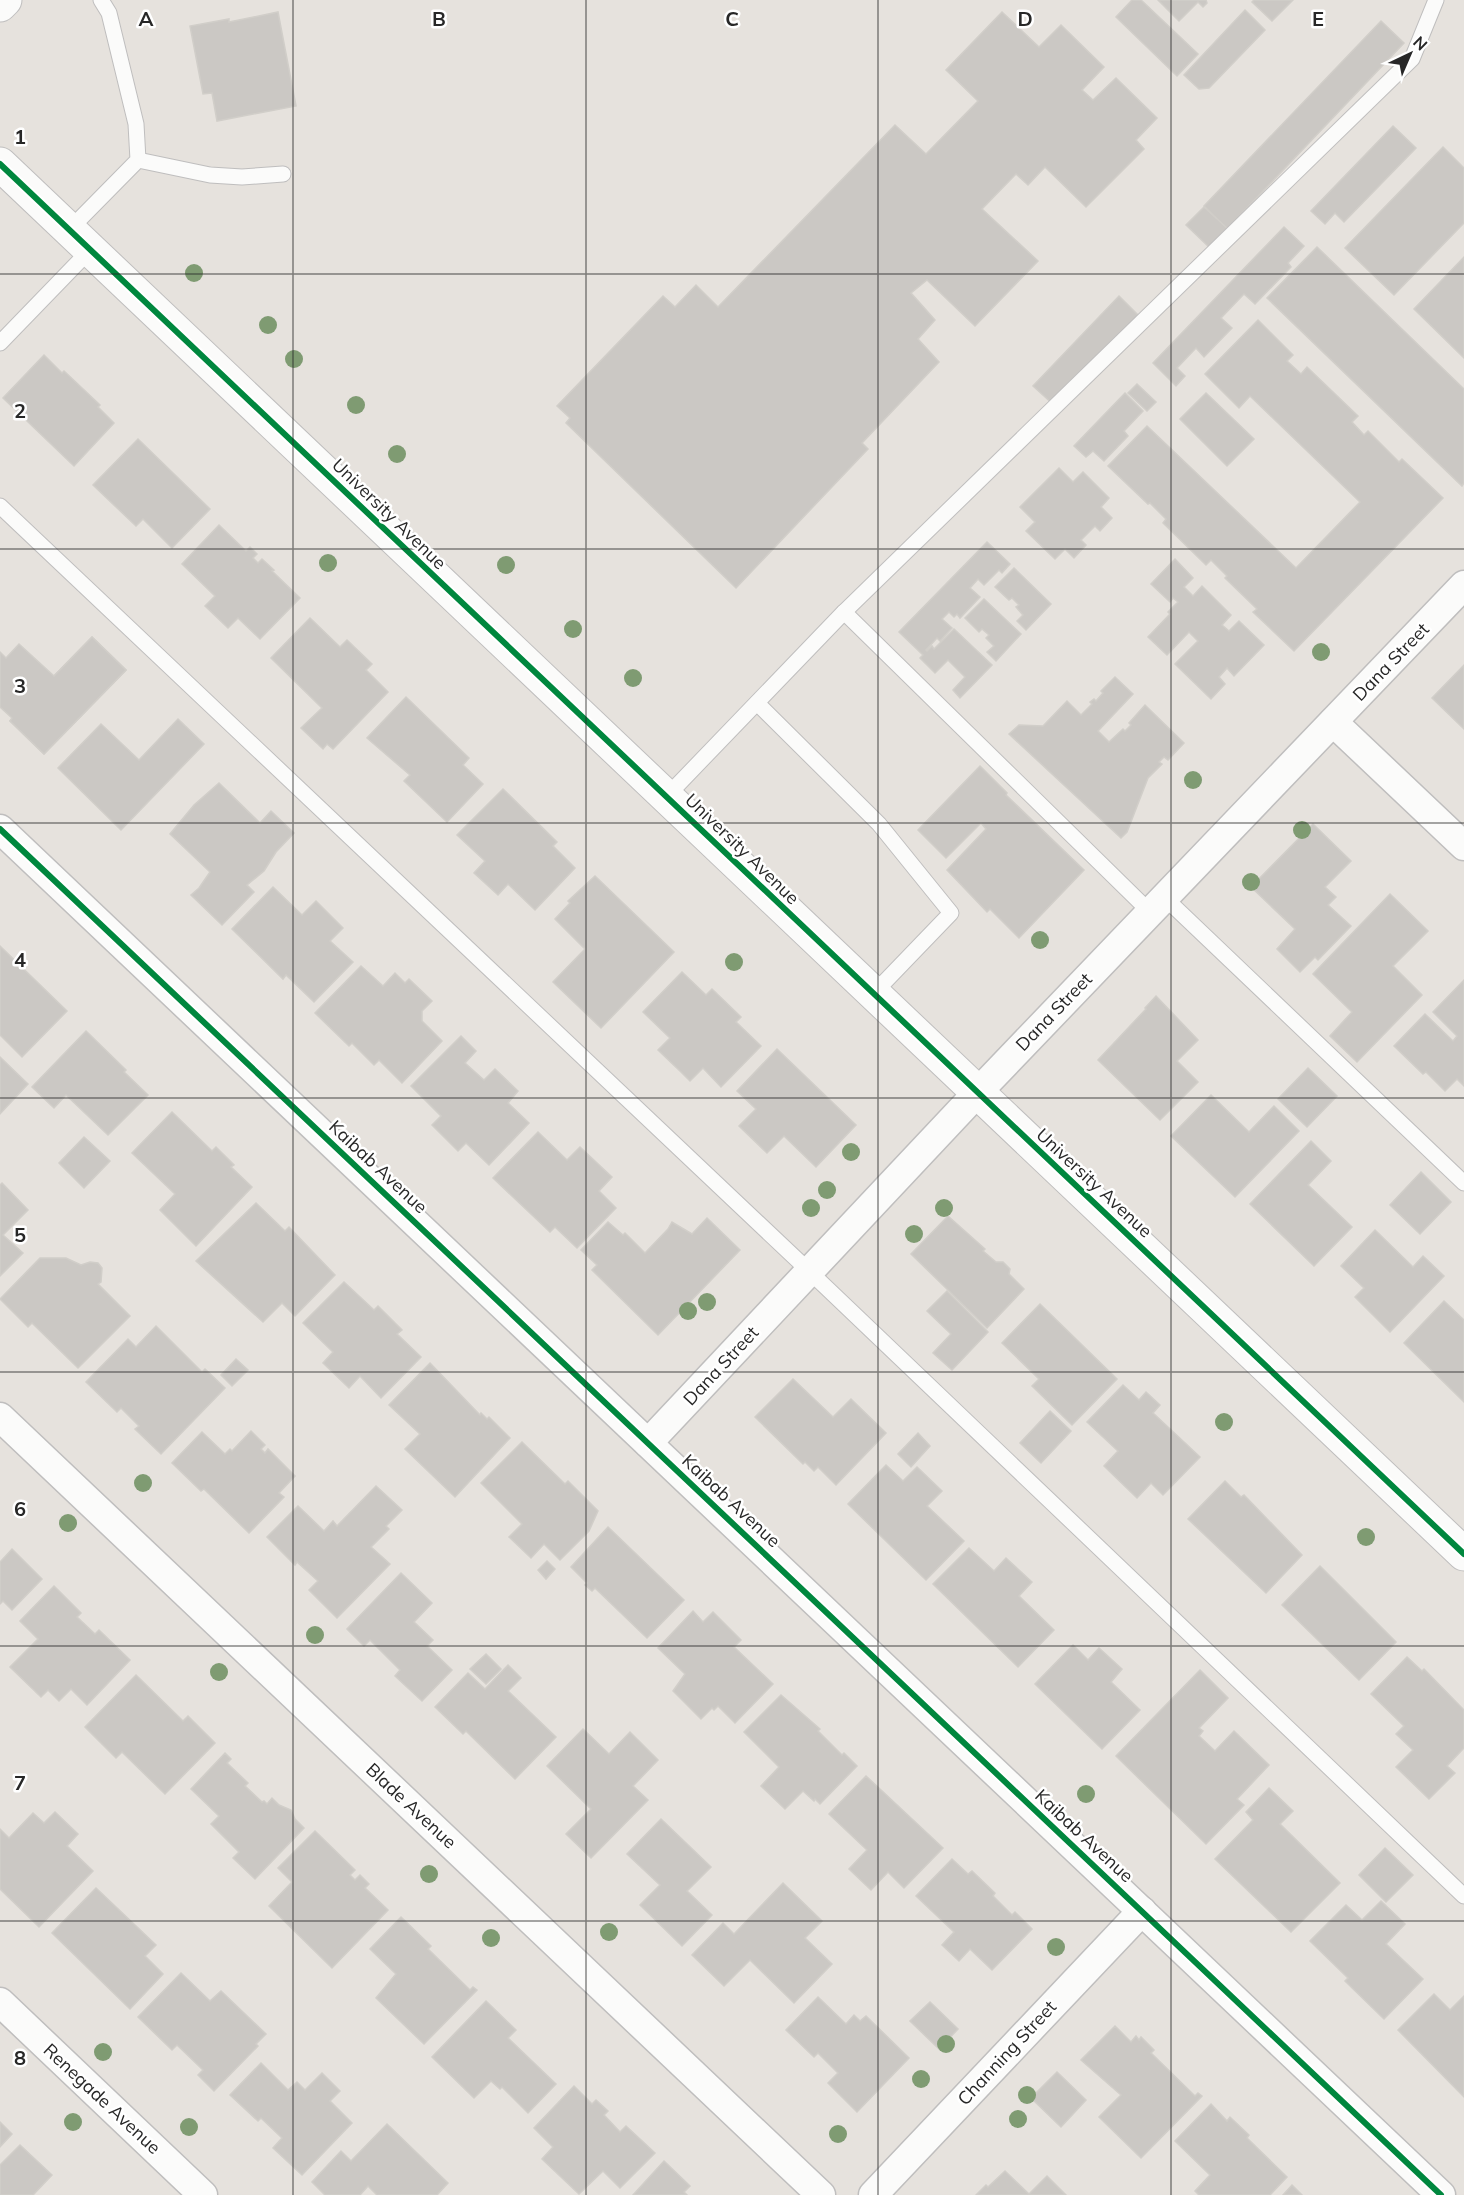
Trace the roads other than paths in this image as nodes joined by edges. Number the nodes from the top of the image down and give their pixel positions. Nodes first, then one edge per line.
1 (4, 0) edge
2 (101, 0) edge
3 (1436, 0) edge
4 (0, 5) edge
5 (138, 160) junction
6 (0, 164) edge
7 (283, 174) dead end
8 (79, 240) junction
9 (0, 343) edge
10 (0, 506) edge
11 (1464, 585) edge
12 (844, 612) junction
13 (757, 703) junction
14 (1333, 722) junction
15 (666, 797) junction
16 (0, 829) edge
17 (1464, 846) edge
18 (1157, 905) junction
19 (873, 993) junction
20 (977, 1093) junction
21 (1464, 1183) edge
22 (809, 1271) junction
23 (0, 1417) edge
24 (648, 1443) junction
25 (1464, 1554) edge
26 (1464, 1896) edge
27 (1142, 1911) junction
28 (0, 2002) edge
29 (203, 2195) edge
30 (821, 2195) edge
31 (873, 2195) edge
32 (1441, 2195) edge

1 - 4 street
2 - 5 lane
3 - 12 lane
5 - 7 lane
5 - 8 lane
6 - 8 street, University Avenue
8 - 9 lane
8 - 15 street, University Avenue
10 - 22 lane
11 - 14 street, Dana Street
12 - 13 lane
12 - 18 lane
13 - 15 lane
13 - 19 lane
14 - 17 street
14 - 18 street, Dana Street
15 - 19 street, University Avenue
16 - 24 street, Kaibab Avenue
18 - 20 street, Dana Street
18 - 21 lane
19 - 20 street, University Avenue
20 - 22 street, Dana Street
20 - 25 street, University Avenue
22 - 24 street, Dana Street
22 - 26 lane
23 - 30 street, Blade Avenue
24 - 27 street, Kaibab Avenue
27 - 31 street, Channing Street
27 - 32 street, Kaibab Avenue
28 - 29 street, Renegade Avenue

